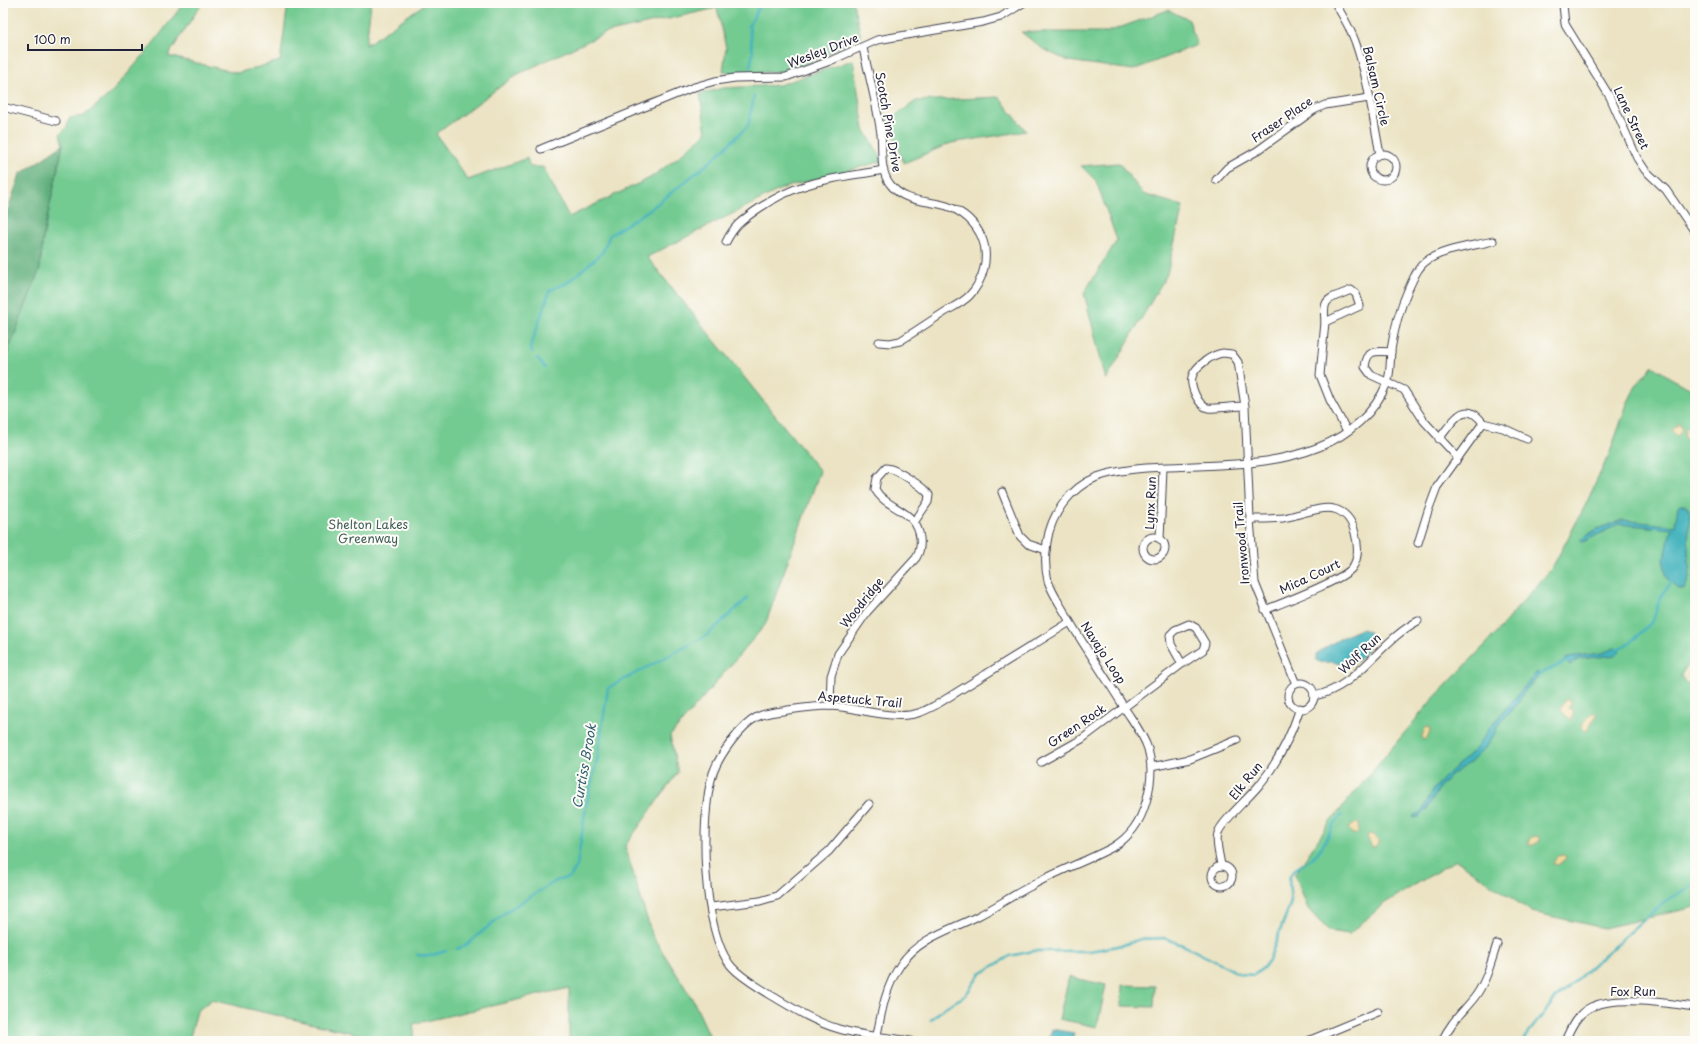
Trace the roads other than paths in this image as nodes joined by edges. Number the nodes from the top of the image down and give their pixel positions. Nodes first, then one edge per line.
1 (1023, 3) edge
2 (1335, 3) edge
3 (1563, 5) dead end
4 (863, 48) junction
5 (1369, 98) junction
6 (3, 108) edge
7 (56, 121) dead end
8 (541, 149) dead end
9 (1380, 154) dead end
10 (883, 170) junction
11 (1216, 180) dead end
12 (1695, 232) edge
13 (1494, 241) dead end
14 (726, 242) dead end
15 (1324, 322) junction
16 (879, 342) dead end
17 (1390, 352) junction
18 (1387, 382) junction
19 (1245, 406) junction
20 (1483, 423) junction
21 (1347, 431) junction
22 (1439, 439) junction
23 (1527, 439) dead end
24 (1458, 458) junction
25 (1247, 463) junction
26 (1163, 468) junction
27 (1002, 492) dead end
28 (1250, 519) junction
29 (915, 521) junction
30 (1160, 539) dead end
31 (1418, 543) dead end
32 (1046, 550) junction
33 (1265, 610) junction
34 (1418, 621) dead end
35 (1070, 622) junction
36 (1182, 664) junction
37 (1296, 684) junction
38 (1314, 696) junction
39 (830, 706) junction
40 (1125, 707) junction
41 (1300, 708) junction
42 (1237, 740) dead end
43 (1042, 762) dead end
44 (1151, 767) junction
45 (869, 804) dead end
46 (1221, 866) dead end
47 (711, 907) junction
48 (1497, 944) dead end
49 (1695, 1007) edge
50 (1378, 1012) dead end
51 (876, 1038) edge
52 (910, 1041) edge
53 (1308, 1041) edge
54 (1442, 1041) edge
55 (1565, 1041) edge

1 - 4 street, Wesley Drive
2 - 5 street, Balsam Circle
3 - 12 street, Lane Street
4 - 8 street, Wesley Drive
4 - 10 street, Scotch Pine Drive
5 - 9 street, Balsam Circle
5 - 11 street, Fraser Place
6 - 7 street
10 - 14 street
10 - 16 street, Scotch Pine Drive
13 - 17 street, Navajo Loop
15 - 15 street
15 - 21 street
17 - 18 street, Navajo Loop
17 - 18 street
18 - 21 street, Navajo Loop
18 - 22 street
19 - 19 street
19 - 25 street, Ironwood Trail
20 - 22 street
20 - 23 street
20 - 24 street
21 - 25 street, Navajo Loop
22 - 24 street
24 - 31 street
25 - 26 street, Navajo Loop
25 - 28 street, Ironwood Trail
26 - 30 street, Lynx Run
26 - 32 street, Navajo Loop
27 - 32 street
28 - 33 street, Ironwood Trail
28 - 33 street, Mica Court
29 - 29 street
29 - 39 street, Woodridge
32 - 35 street, Navajo Loop
33 - 37 street, Ironwood Trail
34 - 38 street, Wolf Run
35 - 39 street, Aspetuck Trail
35 - 40 street, Navajo Loop
36 - 36 street
36 - 40 street, Green Rock
37 - 38 street
37 - 41 street
38 - 41 street
39 - 47 street, Aspetuck Trail
40 - 43 street, Green Rock
40 - 44 street, Navajo Loop
41 - 46 street, Elk Run
42 - 44 street
44 - 51 street, Navajo Loop
45 - 47 street
47 - 51 street, Aspetuck Trail
48 - 54 street
49 - 55 street, Fox Run
50 - 53 street
51 - 52 street, Aspetuck Trail

